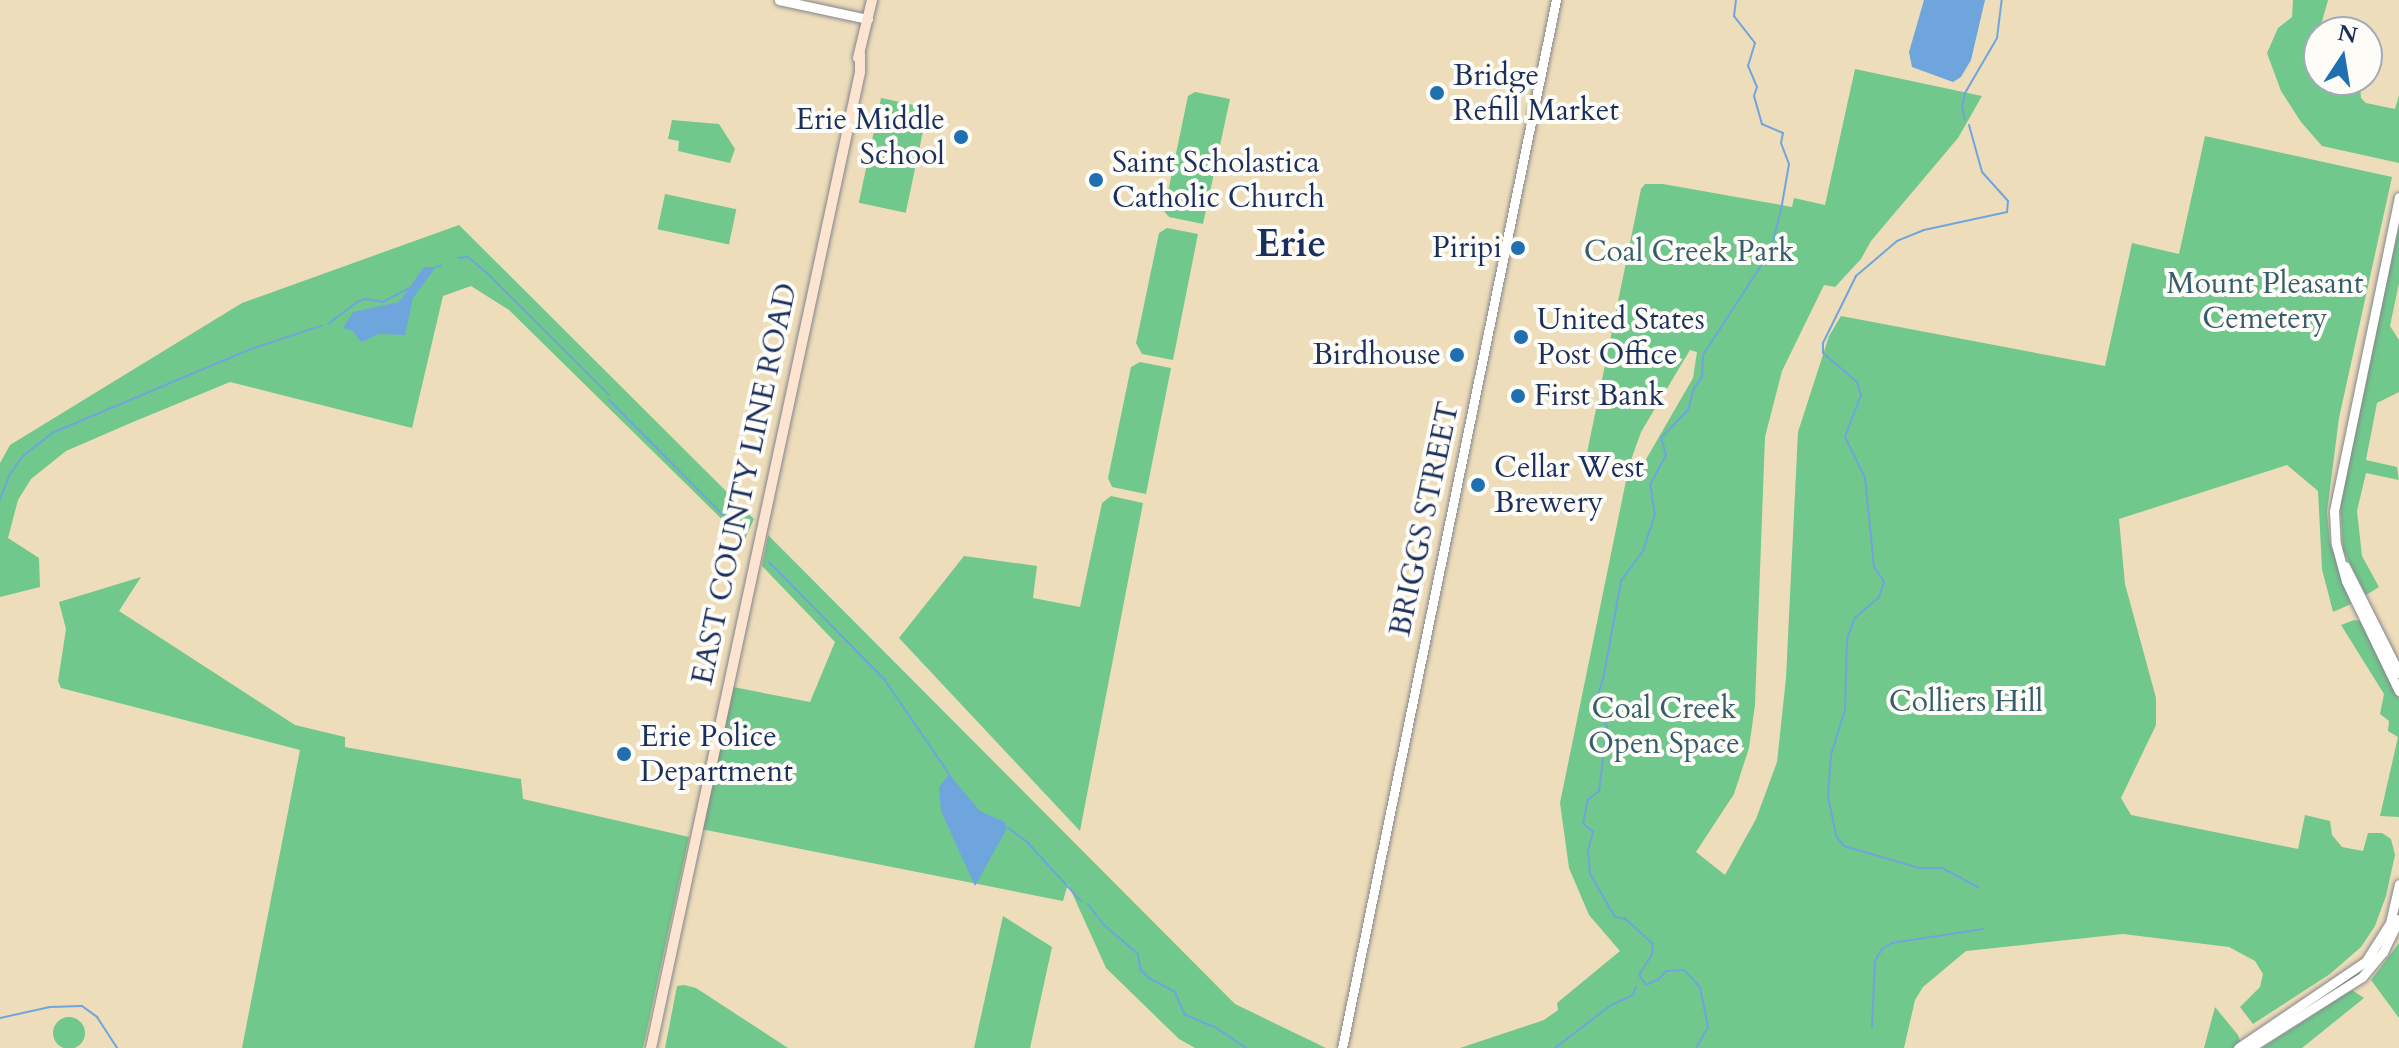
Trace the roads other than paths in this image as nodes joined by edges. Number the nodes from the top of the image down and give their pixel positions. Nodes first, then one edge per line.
1 (779, 0) edge
2 (872, 0) edge
3 (1556, 0) edge
4 (868, 19) junction
5 (2399, 197) edge
6 (2336, 544) junction
7 (2399, 673) edge
8 (2399, 691) edge
9 (2399, 884) edge
10 (2399, 919) edge
11 (651, 1048) edge
12 (1342, 1048) edge
13 (2238, 1048) edge
14 (2250, 1048) edge

1 - 4 street
2 - 4 main road, EAST COUNTY LINE ROAD
3 - 12 street, BRIGGS STREET
4 - 11 main road, EAST COUNTY LINE ROAD
5 - 6 street
6 - 7 street
6 - 8 street
9 - 13 street
10 - 14 street

